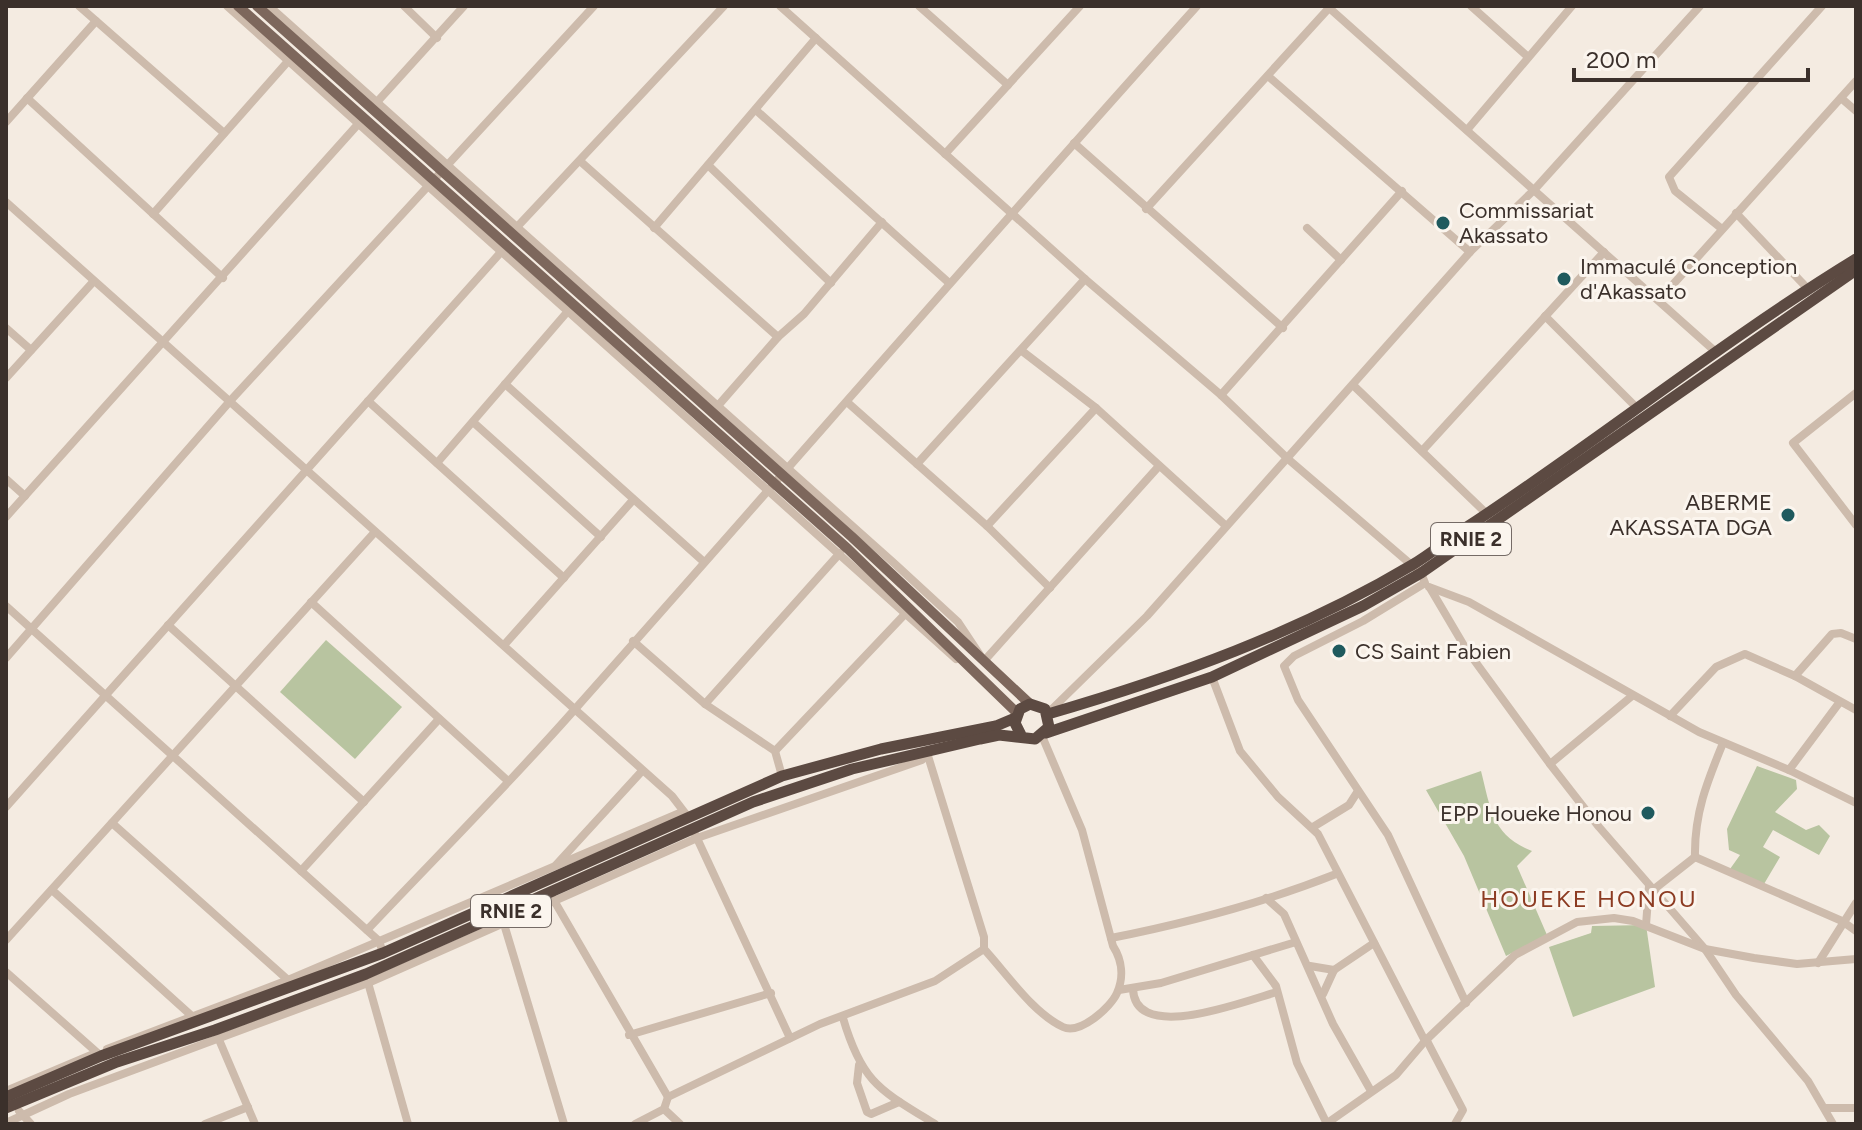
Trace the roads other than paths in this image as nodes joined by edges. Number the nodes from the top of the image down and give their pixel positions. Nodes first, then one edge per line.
1 (79, 6) edge
2 (227, 6) edge
3 (238, 6) edge
4 (257, 6) edge
5 (269, 6) edge
6 (404, 6) edge
7 (464, 6) edge
8 (594, 6) edge
9 (724, 6) edge
10 (780, 6) edge
11 (919, 6) edge
12 (1080, 6) edge
13 (1197, 6) edge
14 (1471, 6) edge
15 (1572, 6) edge
16 (1700, 6) edge
17 (1822, 6) edge
18 (1328, 7) edge
19 (96, 21) junction
20 (437, 38) junction
21 (816, 38) junction
22 (1527, 56) junction
23 (291, 58) junction
24 (1268, 76) junction
25 (1856, 81) edge
26 (1008, 85) junction
27 (27, 98) junction
28 (1841, 98) junction
29 (377, 102) junction
30 (757, 111) junction
31 (1856, 111) edge
32 (361, 121) junction
33 (6, 122) edge
34 (1467, 130) junction
35 (224, 133) junction
36 (1074, 143) junction
37 (945, 154) junction
38 (580, 161) junction
39 (708, 165) junction
40 (445, 168) junction
41 (430, 183) junction
42 (1534, 190) junction
43 (1402, 191) junction
44 (6, 202) edge
45 (1146, 209) junction
46 (1011, 212) junction
47 (1736, 213) junction
48 (153, 214) junction
49 (882, 222) junction
50 (517, 227) junction
51 (654, 228) junction
52 (1307, 228) dead end
53 (1722, 229) junction
54 (501, 252) junction
55 (1470, 252) junction
56 (1604, 252) junction
57 (1856, 259) edge
58 (1341, 260) junction
59 (1856, 270) edge
60 (223, 278) junction
61 (1085, 279) junction
62 (93, 282) junction
63 (948, 282) junction
64 (831, 283) junction
65 (1808, 289) junction
66 (1659, 300) junction
67 (568, 311) junction
68 (1545, 316) junction
69 (6, 328) edge
70 (1283, 328) junction
71 (778, 337) junction
72 (163, 342) junction
73 (31, 350) junction
74 (1022, 351) junction
75 (1717, 353) junction
76 (6, 378) edge
77 (505, 384) junction
78 (1354, 386) junction
79 (1856, 393) edge
80 (1221, 395) junction
81 (231, 400) junction
82 (368, 401) junction
83 (847, 402) junction
84 (1096, 408) junction
85 (715, 409) junction
86 (1638, 409) junction
87 (473, 422) junction
88 (1422, 451) junction
89 (1288, 459) junction
90 (437, 463) junction
91 (917, 464) junction
92 (1159, 466) junction
93 (307, 470) junction
94 (777, 478) junction
95 (6, 479) edge
96 (25, 496) junction
97 (633, 500) junction
98 (1487, 514) junction
99 (6, 517) edge
100 (1225, 525) junction
101 (1856, 525) edge
102 (987, 526) junction
103 (374, 533) junction
104 (601, 537) junction
105 (840, 553) junction
106 (704, 562) junction
107 (1422, 577) junction
108 (564, 578) junction
109 (1050, 588) junction
110 (311, 602) junction
111 (6, 606) edge
112 (906, 613) junction
113 (168, 625) junction
114 (32, 629) junction
115 (1856, 639) edge
116 (633, 641) junction
117 (505, 644) junction
118 (6, 658) edge
119 (984, 661) junction
120 (975, 671) junction
121 (1795, 676) junction
122 (1212, 677) junction
123 (235, 686) junction
124 (106, 696) junction
125 (1632, 696) junction
126 (1839, 703) junction
127 (705, 704) junction
128 (1030, 704) junction
129 (576, 708) junction
130 (1856, 710) edge
131 (1048, 714) junction
132 (1016, 715) junction
133 (1670, 716) junction
134 (439, 719) junction
135 (1044, 734) junction
136 (1021, 735) junction
137 (1723, 743) junction
138 (775, 751) junction
139 (929, 753) junction
140 (172, 755) junction
141 (1550, 764) junction
142 (1789, 770) junction
143 (642, 771) junction
144 (782, 776) junction
145 (508, 781) junction
146 (1358, 791) junction
147 (364, 802) junction
148 (1856, 803) edge
149 (6, 807) edge
150 (112, 823) junction
151 (691, 825) junction
152 (1313, 827) junction
153 (1695, 857) junction
154 (552, 868) junction
155 (301, 871) junction
156 (1336, 874) junction
157 (1651, 888) junction
158 (52, 890) junction
159 (1294, 891) junction
160 (552, 898) junction
161 (1266, 898) junction
162 (1856, 903) edge
163 (1282, 910) junction
164 (1842, 921) junction
165 (504, 924) junction
166 (1646, 925) junction
167 (367, 930) junction
168 (1856, 931) edge
169 (1111, 938) junction
170 (6, 940) edge
171 (1296, 942) junction
172 (1374, 943) junction
173 (381, 947) junction
174 (984, 949) junction
175 (1705, 949) junction
176 (1253, 955) junction
177 (1856, 959) edge
178 (1818, 963) junction
179 (1310, 966) junction
180 (1334, 970) junction
181 (6, 972) edge
182 (367, 978) junction
183 (288, 980) junction
184 (1133, 989) junction
185 (1119, 990) junction
186 (1277, 992) junction
187 (771, 993) junction
188 (1323, 994) junction
189 (1466, 1003) junction
190 (194, 1018) junction
191 (843, 1018) junction
192 (217, 1035) junction
193 (629, 1035) junction
194 (790, 1038) junction
195 (1425, 1040) junction
196 (100, 1054) junction
197 (859, 1065) junction
198 (1371, 1091) junction
199 (668, 1097) junction
200 (8, 1098) edge
201 (899, 1102) junction
202 (248, 1107) junction
203 (1825, 1108) junction
204 (1856, 1108) edge
205 (664, 1109) junction
206 (22, 1114) junction
207 (6, 1123) edge
208 (31, 1124) edge
209 (205, 1124) edge
210 (255, 1124) edge
211 (408, 1124) edge
212 (564, 1124) edge
213 (635, 1124) edge
214 (680, 1124) edge
215 (935, 1124) edge
216 (1326, 1124) edge
217 (1455, 1124) edge
218 (1833, 1124) edge

1 - 19 street
2 - 23 street
3 - 23 main road
4 - 40 main road
5 - 29 street
6 - 20 street
7 - 20 street
8 - 40 street
9 - 38 street
10 - 21 street
11 - 26 street
12 - 26 street
13 - 36 street
14 - 22 street
15 - 22 street
16 - 42 street
17 - 53 street
18 - 24 street
18 - 34 street
19 - 27 street
19 - 35 street
20 - 29 street
21 - 30 street
21 - 37 street
22 - 34 street
23 - 32 main road
23 - 35 street
24 - 43 street
24 - 45 street
25 - 28 street
26 - 37 street
27 - 33 street
27 - 48 street
28 - 31 street
28 - 47 street
29 - 40 street
30 - 39 street
30 - 49 street
32 - 41 main road
32 - 60 street
34 - 42 street
35 - 48 street
36 - 45 street
36 - 46 street
37 - 46 street
38 - 50 street
38 - 51 street
39 - 51 street
39 - 64 street
40 - 41 street
40 - 50 street
40 - 85 main road
41 - 54 street
41 - 81 street
41 - 94 main road
42 - 55 street
42 - 56 street
43 - 55 street
43 - 58 street
44 - 62 street
45 - 70 street
46 - 61 street
46 - 63 street
47 - 53 street
47 - 65 street
48 - 60 street
49 - 63 street
49 - 64 street
50 - 85 street
51 - 71 street
52 - 58 street
53 - 66 street
54 - 67 street
54 - 82 street
55 - 78 street
56 - 66 street
56 - 68 street
57 - 65 highway, RNIE 2 / RNIE 2
58 - 70 street
59 - 107 highway, RNIE 2 / RNIE 2
60 - 72 street
61 - 74 street
61 - 80 street
62 - 72 street
62 - 73 street
63 - 83 street
64 - 71 street
65 - 75 highway, RNIE 2 / RNIE 2
66 - 75 street
67 - 77 street
67 - 94 street
68 - 86 street
68 - 88 street
69 - 73 street
70 - 80 street
71 - 85 street
72 - 81 street
72 - 96 street
73 - 76 street
74 - 84 street
74 - 91 street
75 - 86 highway, RNIE 2 / RNIE 2
77 - 87 street
77 - 97 street
78 - 88 street
78 - 89 street
79 - 101 street
80 - 89 street
81 - 93 street
81 - 114 street
82 - 90 street
82 - 93 street
83 - 91 street
83 - 94 street
84 - 92 street
84 - 102 street
85 - 94 main road
86 - 98 highway, RNIE 2 / RNIE 2
87 - 90 street
87 - 104 street
88 - 98 street
89 - 100 street
89 - 107 street
90 - 108 street
91 - 102 street
92 - 100 street
92 - 109 street
93 - 103 street
93 - 113 street
94 - 105 street
94 - 106 street
94 - 119 main road
94 - 120 main road
95 - 96 street
96 - 99 street
97 - 104 street
97 - 106 street
98 - 107 highway, RNIE 2 / RNIE 2
100 - 131 street
102 - 109 street
103 - 110 street
103 - 117 street
104 - 108 street
105 - 112 street
105 - 127 street
106 - 116 street
107 - 122 highway, RNIE 2 / RNIE 2
107 - 125 street
107 - 131 highway, RNIE 2 / RNIE 2
107 - 141 street
107 - 146 street
108 - 117 street
109 - 119 street
110 - 123 street
110 - 134 street
111 - 114 street
112 - 120 street
112 - 138 street
113 - 123 street
113 - 124 street
114 - 118 street
114 - 124 street
115 - 121 street
116 - 127 street
116 - 129 street
117 - 129 street
119 - 128 main road
120 - 132 main road
121 - 126 street
121 - 133 street
122 - 135 highway, RNIE 2 / RNIE 2
122 - 152 street
123 - 140 street
123 - 147 street
124 - 140 street
124 - 149 street
125 - 133 street
125 - 141 street
126 - 130 street
126 - 142 street
127 - 138 street
128 - 131 highway
128 - 132 highway, RNIE 2 / RNIE 2
129 - 143 street
129 - 145 street
131 - 135 highway
132 - 136 highway
132 - 144 highway, RNIE 2 / RNIE 2
133 - 137 street
134 - 145 street
134 - 147 street
135 - 136 highway, RNIE 2 / RNIE 2
135 - 169 street
136 - 139 highway, RNIE 2 / RNIE 2
137 - 142 street
137 - 153 street
138 - 144 street
139 - 151 highway, RNIE 2 / RNIE 2
139 - 174 street
140 - 150 street
140 - 155 street
141 - 157 street
142 - 148 street
143 - 151 street
143 - 154 street
144 - 151 highway, RNIE 2 / RNIE 2
145 - 167 street
146 - 152 street
146 - 189 street
147 - 155 street
150 - 158 street
150 - 183 street
151 - 154 street
151 - 160 highway, RNIE 2 / RNIE 2
151 - 173 highway, RNIE 2 / RNIE 2
151 - 187 street
152 - 156 street
153 - 157 street
153 - 164 street
154 - 173 street
155 - 167 street
156 - 159 street
156 - 172 street
157 - 166 street
157 - 175 street
158 - 170 street
158 - 190 street
159 - 161 street
159 - 163 street
160 - 165 street
160 - 182 highway, RNIE 2 / RNIE 2
160 - 193 street
161 - 163 street
161 - 169 street
162 - 164 street
163 - 171 street
164 - 168 street
164 - 178 street
165 - 182 street
165 - 212 street
166 - 175 street
166 - 189 street
167 - 173 street
169 - 185 street
171 - 176 street
171 - 179 street
172 - 180 street
172 - 195 street
173 - 183 street
173 - 190 highway, RNIE 2 / RNIE 2
174 - 185 street
174 - 191 street
175 - 178 street
175 - 203 street
176 - 184 street
176 - 186 street
177 - 178 street
179 - 180 street
179 - 188 street
180 - 188 street
181 - 196 street
182 - 192 highway, RNIE 2 / RNIE 2
182 - 211 street
183 - 190 street
184 - 185 street
184 - 186 street
186 - 216 street
187 - 193 street
187 - 194 street
188 - 198 street
189 - 195 street
190 - 196 highway, RNIE 2 / RNIE 2
191 - 194 street
191 - 197 street
192 - 200 highway, RNIE 2 / RNIE 2
192 - 202 street
192 - 206 street
193 - 199 street
194 - 199 street
195 - 198 street
195 - 217 street
196 - 200 highway, RNIE 2 / RNIE 2
197 - 201 street
197 - 201 street
198 - 216 street
199 - 205 street
200 - 206 street
201 - 215 street
202 - 209 street
202 - 210 street
203 - 204 street
203 - 218 street
205 - 213 street
205 - 214 street
206 - 207 street
206 - 208 street

